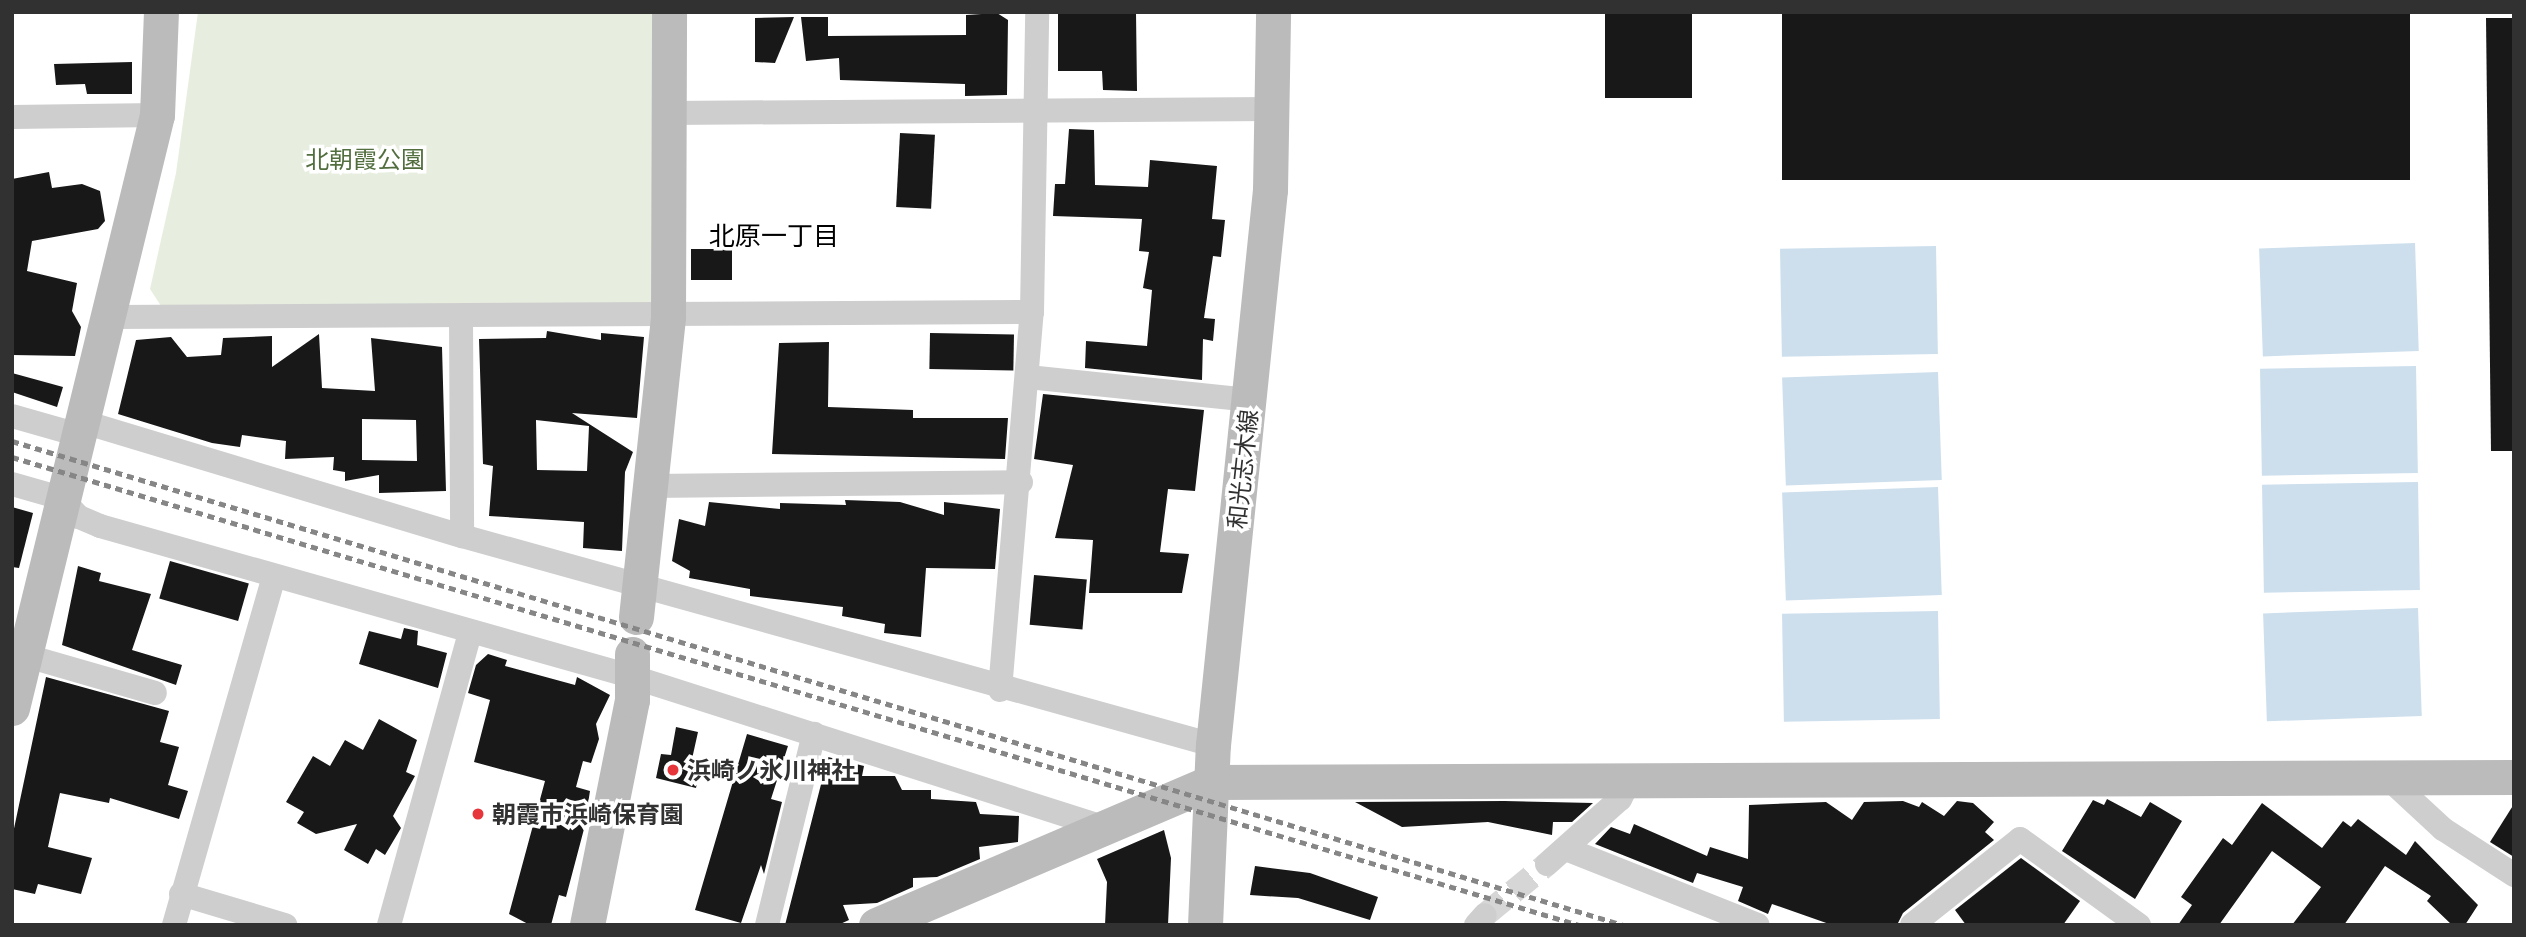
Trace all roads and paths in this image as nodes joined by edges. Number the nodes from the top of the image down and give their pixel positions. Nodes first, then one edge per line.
1 (161, 12) edge
2 (669, 12) edge
3 (1037, 12) edge
4 (1273, 12) edge
5 (1274, 109) junction
6 (1036, 112) junction
7 (669, 113) junction
8 (157, 115) junction
9 (12, 117) edge
10 (1032, 312) junction
11 (111, 317) junction
12 (461, 317) junction
13 (668, 317) junction
14 (1028, 377) junction
15 (1249, 400) junction
16 (12, 416) edge
17 (84, 429) junction
18 (1021, 482) junction
19 (12, 484) edge
20 (651, 486) junction
21 (61, 498) junction
22 (462, 536) junction
23 (274, 577) junction
24 (638, 601) junction
25 (470, 632) junction
26 (27, 656) junction
27 (631, 665) junction
28 (1000, 690) junction
29 (155, 693) dead end
30 (12, 708) edge
31 (814, 734) junction
32 (1213, 744) junction
33 (2514, 777) edge
34 (1630, 780) junction
35 (2390, 780) junction
36 (1212, 782) junction
37 (1109, 829) junction
38 (2514, 875) edge
39 (181, 894) junction
40 (174, 925) edge
41 (285, 925) edge
42 (389, 925) edge
43 (587, 925) edge
44 (767, 925) edge
45 (876, 925) edge
46 (1205, 925) edge
47 (1758, 925) edge
48 (1912, 925) edge
49 (2139, 925) edge

1 - 8 street
2 - 7 street
3 - 6 street
4 - 5 street, 和光志木線
5 - 6 street
5 - 15 street, 和光志木線
6 - 7 street
6 - 10 street
7 - 13 street
8 - 9 street
8 - 11 street
10 - 13 street
10 - 14 street
11 - 12 street
11 - 17 street
12 - 13 street
12 - 22 street
13 - 20 street
14 - 15 street
14 - 18 street
15 - 32 street, 和光志木線
16 - 17 street
17 - 21 street
17 - 22 street
18 - 20 street
18 - 28 street
19 - 21 street
20 - 24 street
21 - 23 street
21 - 26 street
22 - 24 street
23 - 25 street
23 - 39 street
24 - 28 street
25 - 27 street
25 - 42 street
26 - 29 street
26 - 30 street
27 - 31 street
27 - 43 street
28 - 32 street
31 - 37 street
31 - 44 street
32 - 36 street, 和光志木線
33 - 35 street
34 - 35 street
34 - 36 street
34 - 47 street
35 - 38 street
36 - 37 street
36 - 46 street, 和光志木線
37 - 45 street
39 - 40 street
39 - 41 street
48 - 49 street

